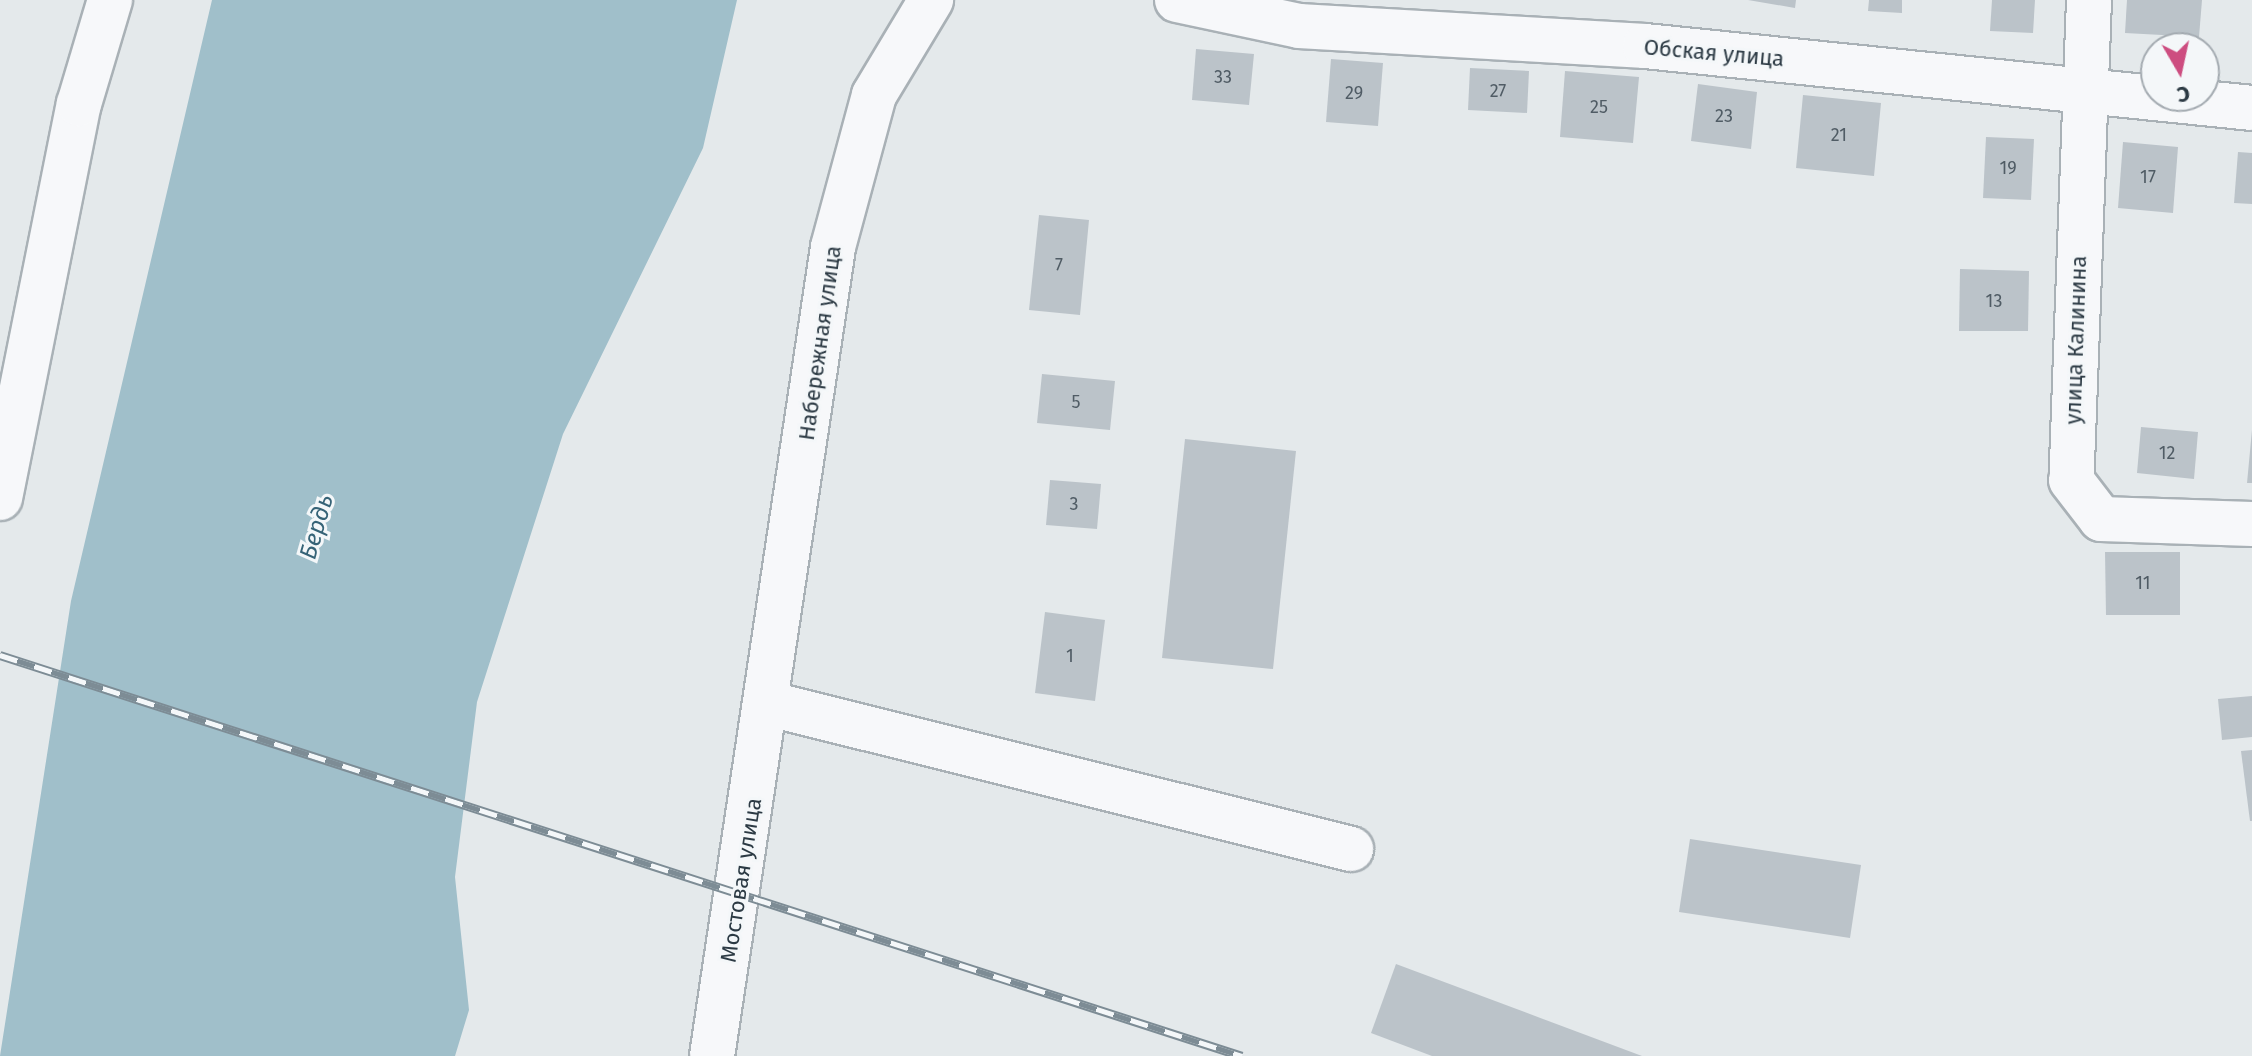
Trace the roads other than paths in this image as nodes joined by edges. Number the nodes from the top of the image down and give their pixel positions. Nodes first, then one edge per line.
1 (110, 0) edge
2 (931, 0) edge
3 (1177, 0) edge
4 (2089, 0) edge
5 (2085, 89) junction
6 (2252, 108) edge
7 (0, 498) edge
8 (2252, 524) edge
9 (770, 704) junction
10 (1351, 849) dead end
11 (712, 1056) edge

1 - 7 street
2 - 9 street, Набережная улица
3 - 5 street, Обская улица
4 - 5 street, улица Калинина
5 - 6 street, Обская улица
5 - 8 street, улица Калинина
9 - 10 street
9 - 11 street, Мостовая улица

